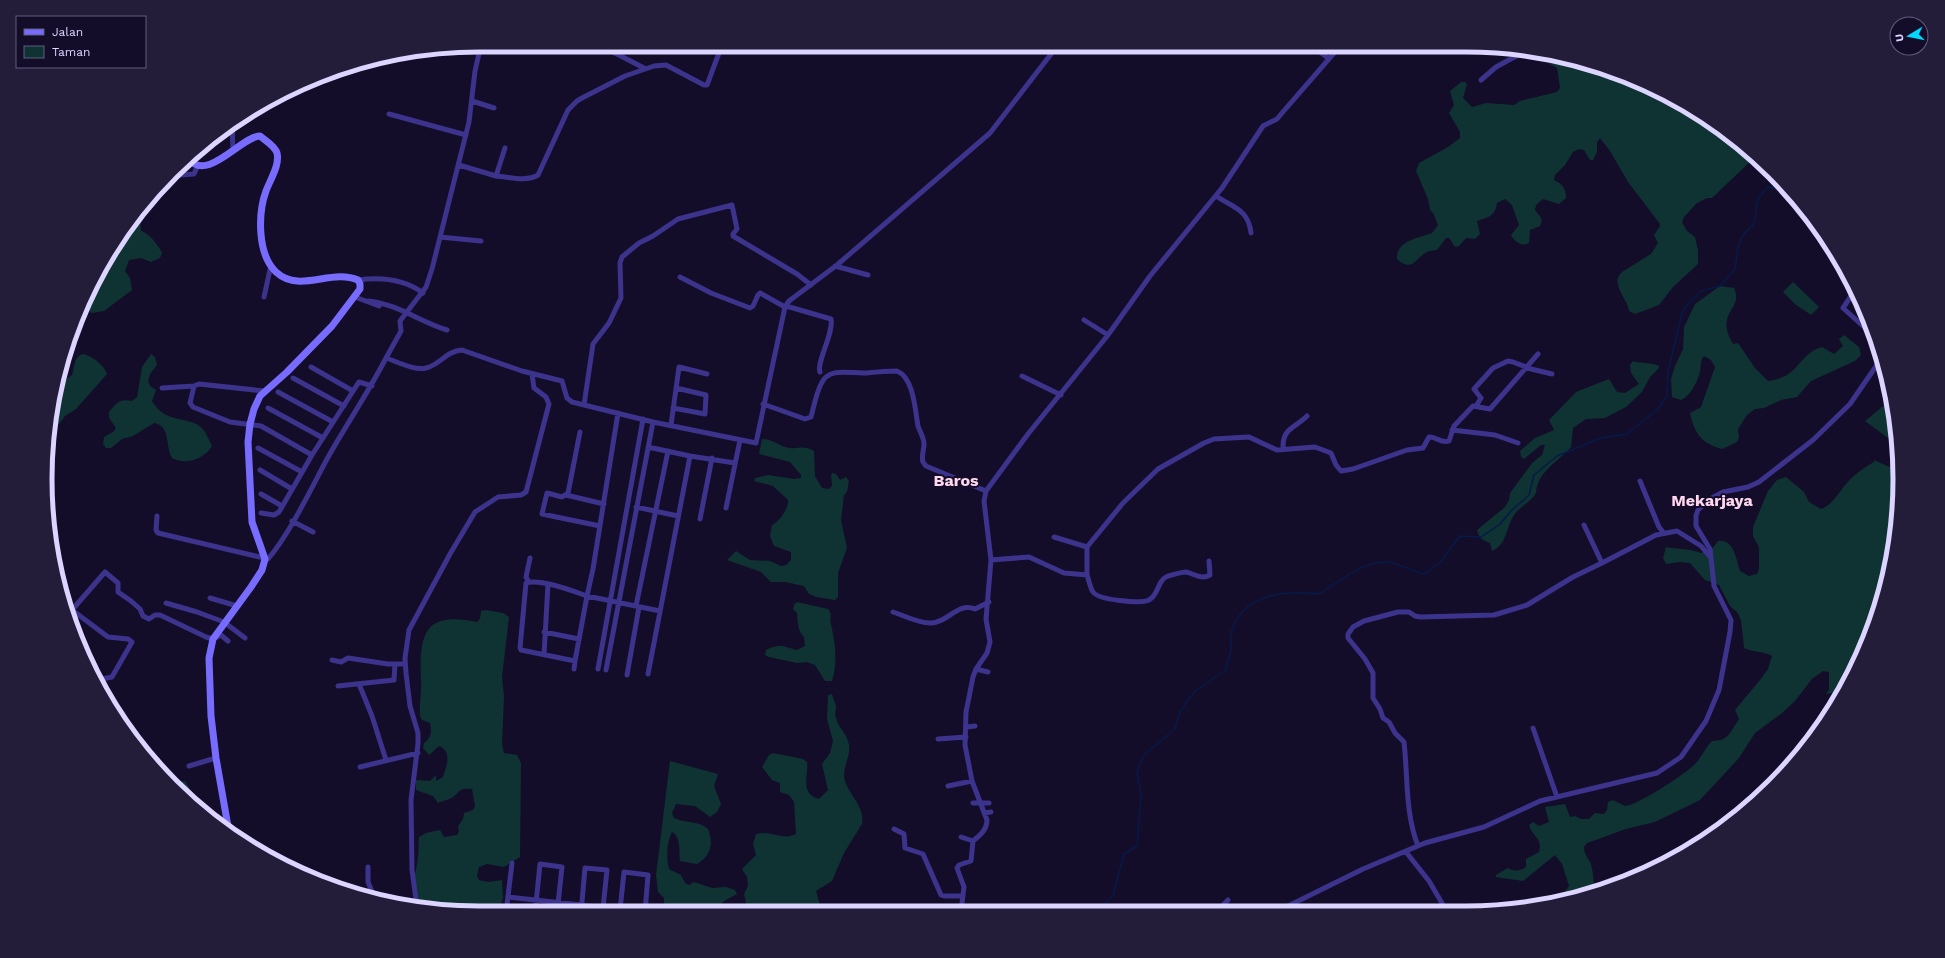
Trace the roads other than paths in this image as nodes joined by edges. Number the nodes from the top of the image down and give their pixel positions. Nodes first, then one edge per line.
1 (479, 52) edge
2 (613, 52) edge
3 (720, 52) edge
4 (1053, 52) edge
5 (1320, 52) edge
6 (1334, 52) edge
7 (1514, 55) edge
8 (1328, 58) junction
9 (644, 68) junction
10 (1481, 80) dead end
11 (472, 101) junction
12 (494, 108) dead end
13 (389, 114) dead end
14 (232, 131) edge
15 (466, 135) junction
16 (505, 148) dead end
17 (233, 151) junction
18 (193, 162) edge
19 (198, 165) junction
20 (459, 165) junction
21 (180, 175) dead end
22 (496, 176) junction
23 (1216, 196) junction
24 (1251, 233) dead end
25 (440, 237) junction
26 (481, 241) dead end
27 (271, 265) junction
28 (835, 266) junction
29 (868, 275) dead end
30 (680, 277) dead end
31 (358, 280) junction
32 (811, 285) junction
33 (423, 293) junction
34 (1851, 296) edge
35 (264, 297) dead end
36 (355, 297) junction
37 (368, 301) junction
38 (379, 306) dead end
39 (785, 306) junction
40 (407, 312) junction
41 (1084, 320) dead end
42 (1864, 327) edge
43 (447, 330) dead end
44 (1108, 335) junction
45 (1538, 354) dead end
46 (386, 358) junction
47 (1877, 365) edge
48 (311, 367) dead end
49 (1526, 368) junction
50 (820, 372) dead end
51 (532, 374) junction
52 (707, 374) dead end
53 (1552, 374) dead end
54 (1022, 376) dead end
55 (293, 378) dead end
56 (194, 386) junction
57 (372, 386) junction
58 (162, 388) dead end
59 (676, 388) junction
60 (264, 391) junction
61 (353, 391) junction
62 (278, 392) dead end
63 (1061, 395) junction
64 (763, 404) junction
65 (344, 406) junction
66 (584, 406) junction
67 (1476, 406) junction
68 (268, 408) dead end
69 (674, 408) junction
70 (618, 413) junction
71 (1307, 416) dead end
72 (643, 420) junction
73 (333, 422) junction
74 (653, 422) junction
75 (250, 424) junction
76 (671, 425) junction
77 (1452, 430) junction
78 (580, 432) dead end
79 (323, 438) junction
80 (740, 440) junction
81 (1518, 443) dead end
82 (648, 447) junction
83 (258, 448) dead end
84 (1283, 449) junction
85 (668, 451) junction
86 (312, 454) junction
87 (690, 456) junction
88 (712, 458) junction
89 (735, 463) junction
90 (260, 470) dead end
91 (302, 472) junction
92 (1640, 481) dead end
93 (292, 489) junction
94 (986, 491) junction
95 (261, 494) dead end
96 (566, 495) junction
97 (604, 504) junction
98 (282, 506) junction
99 (636, 507) junction
100 (726, 508) dead end
101 (656, 511) junction
102 (261, 513) dead end
103 (157, 516) dead end
104 (678, 516) junction
105 (700, 518) dead end
106 (292, 522) junction
107 (1584, 525) dead end
108 (600, 526) junction
109 (313, 532) dead end
110 (1663, 532) junction
111 (1054, 537) dead end
112 (1087, 547) junction
113 (530, 558) dead end
114 (265, 559) junction
115 (1712, 559) junction
116 (991, 560) junction
117 (1209, 561) dead end
118 (1602, 563) junction
119 (1087, 574) junction
120 (529, 582) junction
121 (548, 584) junction
122 (587, 596) junction
123 (210, 598) dead end
124 (609, 602) junction
125 (989, 602) junction
126 (166, 603) dead end
127 (618, 603) junction
128 (237, 606) junction
129 (638, 607) junction
130 (73, 609) edge
131 (74, 611) edge
132 (660, 611) junction
133 (893, 612) dead end
134 (224, 622) junction
135 (544, 632) junction
136 (245, 638) dead end
137 (213, 639) junction
138 (579, 639) junction
139 (228, 641) dead end
140 (544, 655) junction
141 (332, 660) dead end
142 (575, 661) junction
143 (395, 664) junction
144 (405, 664) junction
145 (574, 669) dead end
146 (598, 669) dead end
147 (606, 670) dead end
148 (976, 670) junction
149 (988, 672) dead end
150 (627, 674) dead end
151 (648, 674) dead end
152 (102, 679) edge
153 (359, 684) junction
154 (338, 686) dead end
155 (975, 726) dead end
156 (967, 727) junction
157 (1533, 728) dead end
158 (966, 737) junction
159 (938, 739) dead end
160 (418, 753) junction
161 (216, 758) junction
162 (386, 760) junction
163 (189, 766) dead end
164 (360, 767) dead end
165 (972, 781) junction
166 (948, 786) dead end
167 (1557, 797) junction
168 (980, 802) junction
169 (973, 803) dead end
170 (988, 803) dead end
171 (991, 812) dead end
172 (984, 813) junction
173 (227, 823) edge
174 (894, 829) dead end
175 (961, 838) dead end
176 (973, 841) junction
177 (1418, 846) junction
178 (1406, 852) junction
179 (512, 863) dead end
180 (368, 867) dead end
181 (372, 892) edge
182 (963, 896) junction
183 (508, 897) junction
184 (536, 900) junction
185 (1228, 900) dead end
186 (416, 901) edge
187 (558, 903) junction
188 (582, 905) junction
189 (506, 906) edge
190 (536, 906) edge
191 (558, 906) edge
192 (589, 906) edge
193 (603, 906) edge
194 (620, 906) edge
195 (645, 906) edge
196 (962, 906) edge
197 (1222, 906) edge
198 (1288, 906) edge
199 (1444, 906) edge

1 - 11 street
2 - 9 street
3 - 9 street
4 - 28 street
5 - 8 street
6 - 8 street
7 - 10 street
8 - 23 street
9 - 22 street
11 - 12 street
11 - 15 street
13 - 15 street
14 - 17 street
15 - 20 street
16 - 22 street
17 - 19 street
17 - 27 street
18 - 19 street
19 - 21 street
20 - 22 street
20 - 25 street
23 - 24 street
23 - 44 street
25 - 26 street
25 - 33 street
27 - 31 street
27 - 35 street
28 - 29 street
28 - 32 street
30 - 39 street
31 - 33 street
31 - 36 street
32 - 39 street
32 - 66 street
33 - 40 street
34 - 42 street
36 - 37 street
36 - 60 street
37 - 38 street
37 - 40 street
39 - 50 street
39 - 64 street
40 - 43 street
40 - 46 street
41 - 44 street
44 - 63 street
45 - 49 street
46 - 51 street
46 - 57 street
47 - 115 street
48 - 61 street
49 - 53 street
49 - 67 street
49 - 67 street
51 - 66 street
51 - 144 street
52 - 59 street
54 - 63 street
55 - 65 street
56 - 58 street
56 - 60 street
56 - 75 street
57 - 61 street
57 - 106 street
59 - 69 street
59 - 69 street
60 - 75 street
61 - 65 street
62 - 73 street
63 - 94 street
64 - 80 street
64 - 94 street
65 - 73 street
66 - 70 street
67 - 77 street
68 - 79 street
69 - 76 street
70 - 72 street
70 - 97 street
71 - 84 street
72 - 74 street
72 - 124 street
73 - 79 street
74 - 76 street
74 - 82 street
75 - 86 street
75 - 114 street
76 - 80 street
77 - 81 street
77 - 84 street
78 - 96 street
79 - 86 street
80 - 89 street
82 - 85 street
82 - 99 street
83 - 91 street
84 - 112 street
85 - 87 street
85 - 101 street
86 - 91 street
87 - 88 street
87 - 104 street
88 - 89 street
88 - 105 street
89 - 100 street
90 - 93 street
91 - 93 street
92 - 110 street
93 - 98 street
94 - 116 street
95 - 98 street
96 - 97 street
96 - 108 street
97 - 108 street
98 - 102 street
99 - 101 street
99 - 127 street
101 - 104 street
101 - 129 street
103 - 114 street
104 - 132 street
106 - 109 street
106 - 114 street
107 - 118 street
108 - 122 street
110 - 115 street
110 - 118 street
111 - 112 street
112 - 119 street
113 - 120 street
114 - 128 street
115 - 167 street
116 - 119 street
116 - 125 street
117 - 119 street
118 - 177 street
120 - 121 street
120 - 140 street
121 - 122 street
121 - 135 street
122 - 124 street
122 - 138 street
123 - 128 street
124 - 127 street
124 - 146 street
125 - 133 street
125 - 148 street
126 - 134 street
127 - 129 street
127 - 147 street
128 - 134 street
129 - 132 street
129 - 150 street
130 - 137 street
131 - 152 street
132 - 151 street
134 - 136 street
134 - 137 street
135 - 138 street
135 - 140 street
137 - 139 street
137 - 161 street
138 - 142 street
140 - 142 street
141 - 143 street
142 - 145 street
143 - 144 street
143 - 153 street
144 - 160 street
148 - 149 street
148 - 156 street
153 - 154 street
153 - 162 street
155 - 156 street
156 - 158 street
157 - 167 street
158 - 159 street
158 - 165 street
160 - 162 street
160 - 186 street
161 - 163 street
161 - 173 street
162 - 164 street
165 - 166 street
165 - 168 street
167 - 177 street
168 - 169 street
168 - 170 street
168 - 172 street
171 - 172 street
172 - 176 street
174 - 182 street
175 - 176 street
176 - 182 street
177 - 178 street
178 - 198 street
178 - 199 street
179 - 183 street
180 - 181 street
182 - 196 street
183 - 184 street
183 - 189 street
184 - 187 street
184 - 187 street
184 - 190 street
185 - 197 street
187 - 188 street
187 - 191 street
188 - 192 street
188 - 193 street
194 - 195 street

